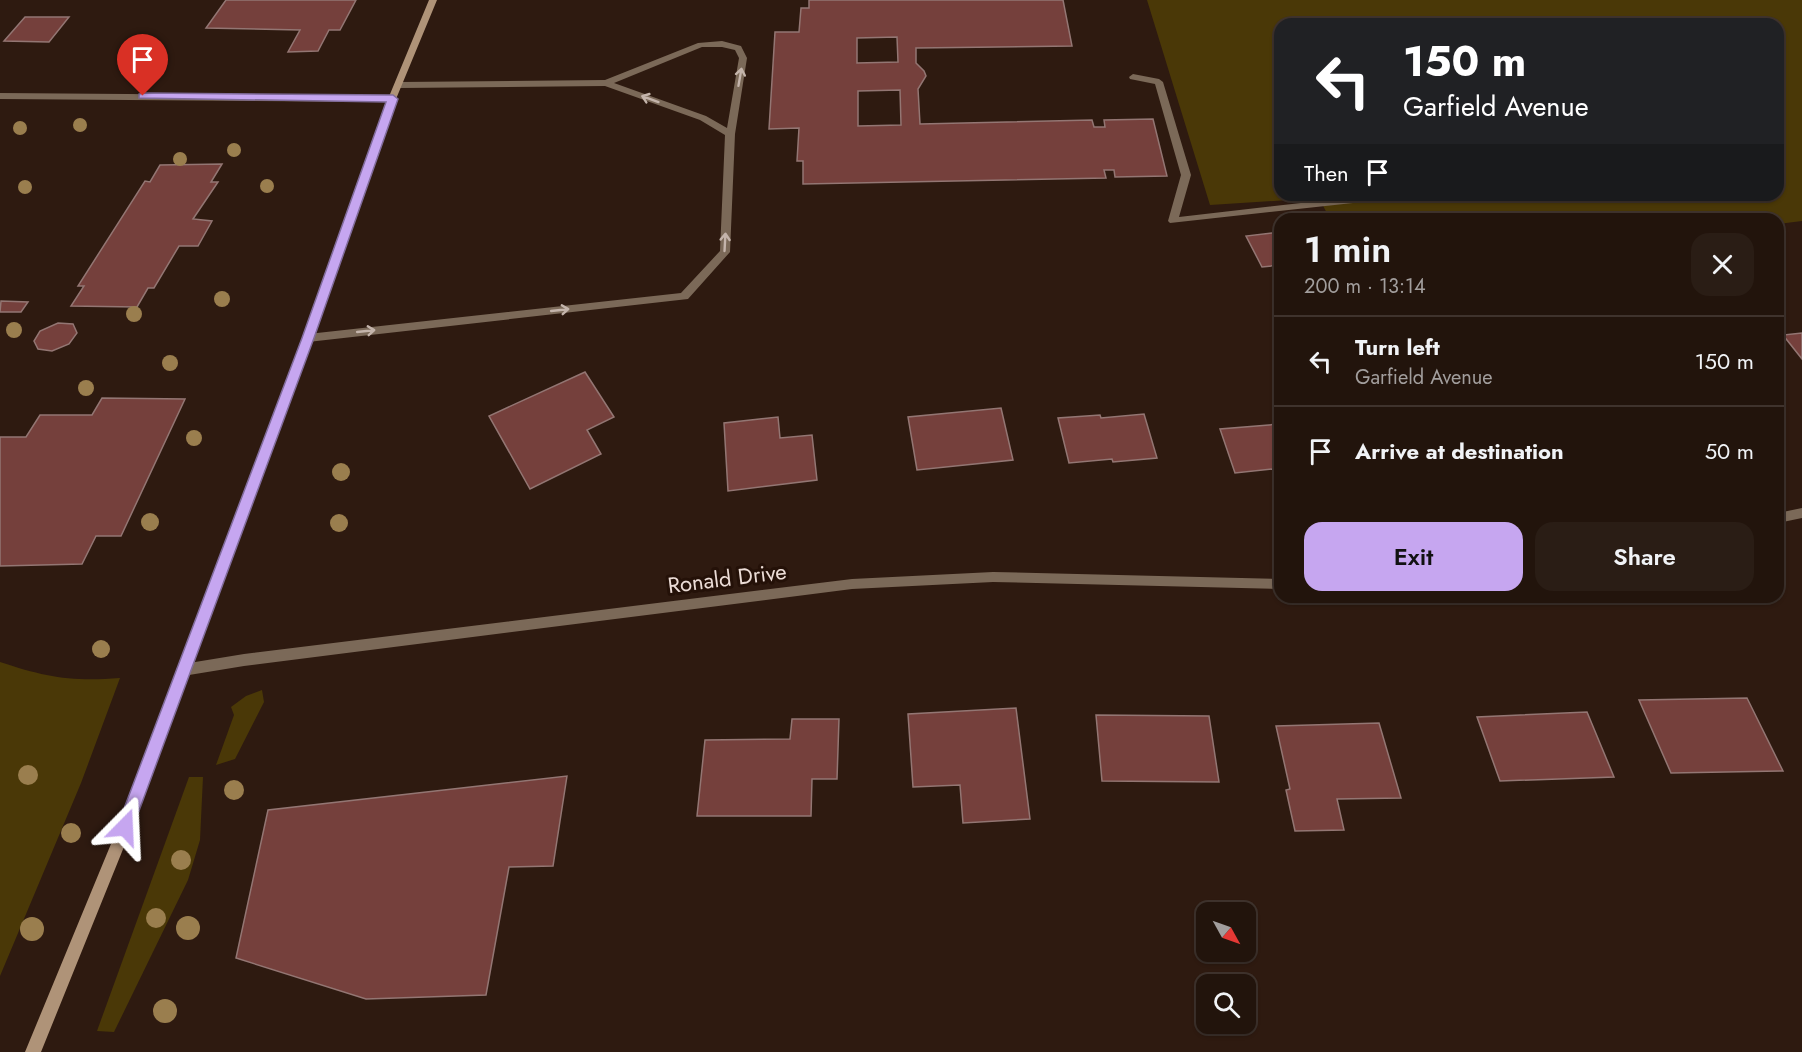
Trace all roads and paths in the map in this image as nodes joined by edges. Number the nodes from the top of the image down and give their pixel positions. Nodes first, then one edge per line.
1 (433, 0) edge
2 (1132, 77) dead end
3 (606, 83) junction
4 (400, 85) junction
5 (0, 96) edge
6 (393, 99) junction
7 (730, 135) junction
8 (1347, 201) edge
9 (308, 338) junction
10 (1802, 513) edge
11 (1784, 517) edge
12 (1274, 584) edge
13 (183, 670) junction
14 (33, 1052) edge

1 - 4 main road
2 - 8 street
3 - 4 street
7 -> 3 street
7 -> 3 street
4 - 6 main road
5 - 6 street
6 - 9 main road
9 -> 7 street
9 - 13 main road
10 - 11 street
12 - 13 street, Ronald Drive
13 - 14 main road

